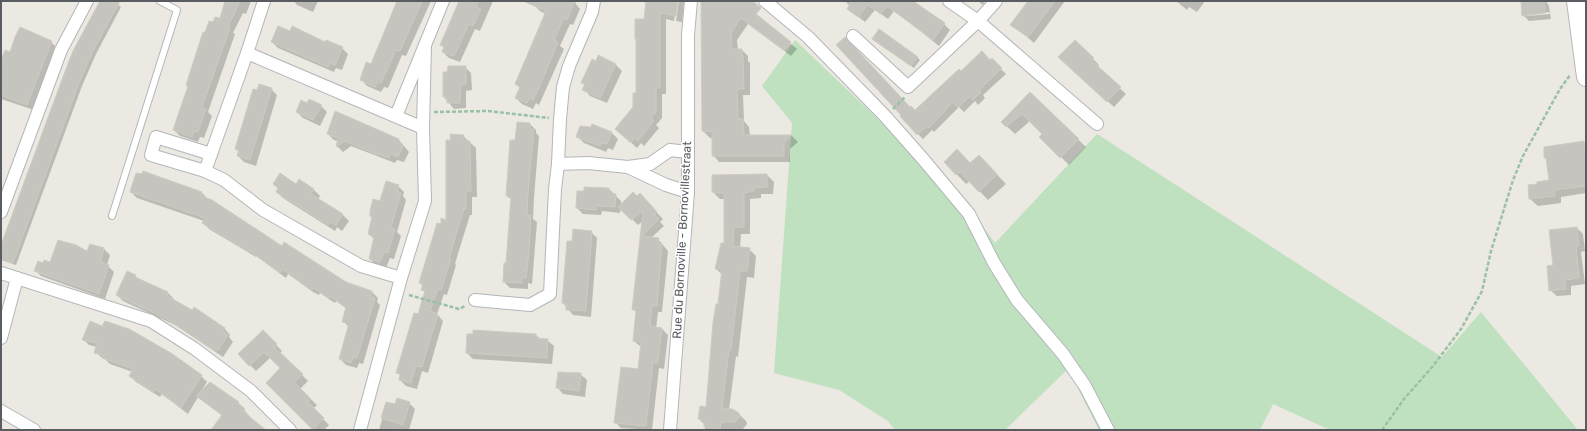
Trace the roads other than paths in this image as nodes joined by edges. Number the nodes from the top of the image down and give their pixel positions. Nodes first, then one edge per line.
1 (87, 1) edge
2 (160, 1) edge
3 (264, 1) edge
4 (443, 1) edge
5 (594, 1) edge
6 (691, 1) edge
7 (765, 1) edge
8 (949, 1) edge
9 (996, 1) edge
10 (1576, 1) edge
11 (978, 21) junction
12 (853, 36) dead end
13 (425, 45) junction
14 (247, 53) junction
15 (1578, 76) edge
16 (396, 116) junction
17 (1097, 124) dead end
18 (424, 128) junction
19 (688, 152) junction
20 (210, 154) junction
21 (558, 164) junction
22 (628, 167) junction
23 (205, 171) junction
24 (688, 192) junction
25 (1, 212) edge
26 (112, 216) dead end
27 (1, 273) edge
28 (18, 278) junction
29 (401, 278) junction
30 (475, 300) road end
31 (1, 338) edge
32 (1, 411) edge
33 (34, 430) edge
34 (290, 430) edge
35 (360, 430) edge
36 (670, 430) edge
37 (1108, 430) edge

1 - 25 street
2 - 26 lane
3 - 14 street
4 - 13 street
5 - 21 street
6 - 19 street, Rue du Bornoville - Bornovillestraat
7 - 37 street
8 - 11 street
9 - 11 street
10 - 15 street
11 - 12 street
11 - 17 street
13 - 16 street
13 - 18 street
14 - 16 street
14 - 20 street
16 - 18 street
18 - 29 street
19 - 22 street
19 - 24 street, Rue du Bornoville - Bornovillestraat
20 - 23 street
20 - 23 street
21 - 22 street
21 - 30 street
22 - 24 street
23 - 29 street
24 - 36 street, Rue du Bornoville - Bornovillestraat
27 - 28 street
28 - 31 street
28 - 34 street
29 - 35 street
32 - 33 street

